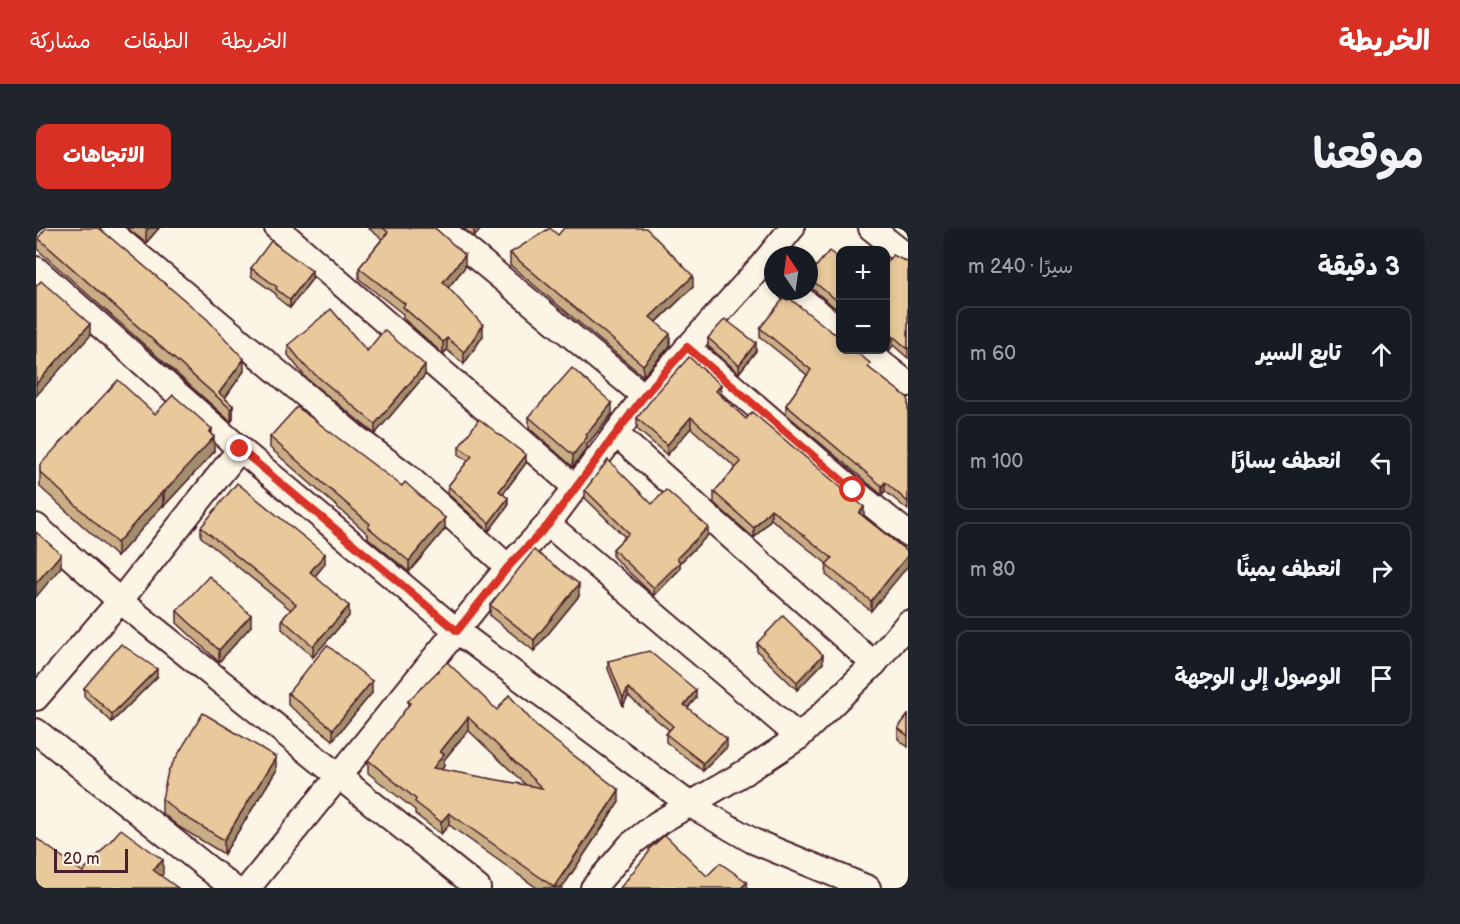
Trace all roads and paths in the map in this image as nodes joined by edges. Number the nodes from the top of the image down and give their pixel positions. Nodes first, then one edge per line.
1 (106, 228) edge
2 (277, 228) edge
3 (441, 228) edge
4 (792, 228) edge
5 (872, 228) edge
6 (782, 246) edge
7 (908, 257) edge
8 (36, 269) edge
9 (764, 274) edge
10 (803, 300) edge
11 (836, 327) edge
12 (687, 347) junction
13 (870, 354) edge
14 (908, 384) edge
15 (644, 396) junction
16 (616, 434) junction
17 (240, 449) junction
18 (575, 487) junction
19 (548, 525) junction
20 (36, 526) edge
21 (908, 534) edge
22 (508, 567) junction
23 (120, 601) junction
24 (908, 623) edge
25 (457, 631) junction
26 (874, 663) junction
27 (36, 698) edge
28 (36, 730) edge
29 (799, 737) junction
30 (338, 778) junction
31 (689, 804) junction
32 (233, 888) edge
33 (248, 888) edge
34 (478, 888) edge
35 (593, 888) edge
36 (868, 888) edge

1 - 22 street
2 - 18 street
3 - 15 street
4 - 6 street
5 - 7 street
8 - 17 street
9 - 12 street
10 - 11 street
12 - 15 street
12 - 21 street
13 - 14 street
15 - 16 street
16 - 18 street
16 - 26 street
17 - 23 street
17 - 25 street
18 - 19 street
19 - 22 street
19 - 29 street
20 - 23 street
22 - 25 street
23 - 27 street
23 - 30 street
24 - 26 street
25 - 30 street
25 - 31 street
26 - 29 street
28 - 32 street
29 - 31 street
30 - 33 street
30 - 34 street
31 - 35 street
31 - 36 street

